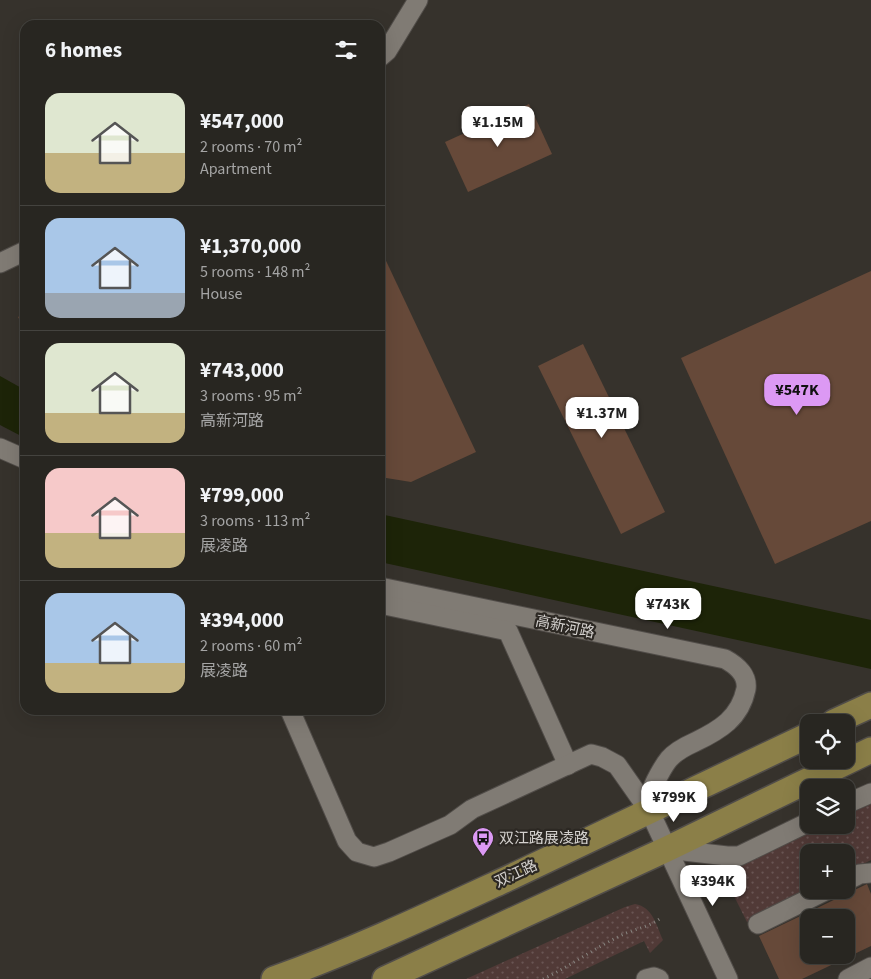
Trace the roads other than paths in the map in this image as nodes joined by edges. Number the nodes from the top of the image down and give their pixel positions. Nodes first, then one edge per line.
1 (418, 0) edge
2 (385, 52) edge
3 (20, 253) edge
4 (0, 263) edge
5 (0, 448) edge
6 (20, 457) edge
7 (385, 588) edge
8 (385, 605) edge
9 (871, 705) edge
10 (851, 714) edge
11 (292, 715) edge
12 (800, 739) edge
13 (871, 750) edge
14 (568, 766) junction
15 (871, 793) edge
16 (855, 800) edge
17 (650, 812) junction
18 (800, 826) edge
19 (667, 849) junction
20 (871, 872) edge
21 (855, 876) edge
22 (809, 899) edge
23 (758, 924) dead end
24 (871, 967) edge
25 (274, 979) edge
26 (385, 979) edge
27 (646, 979) edge
28 (659, 979) edge
29 (728, 979) edge
30 (848, 979) edge

1 - 2 street
3 - 4 street
5 - 6 street
7 - 17 street, 高新河路
8 - 14 street
9 - 10 main road
11 - 14 street
12 - 17 main road, 双江路
13 - 19 main road
14 - 17 street
15 - 16 street
17 - 19 street
17 - 25 main road, 双江路
18 - 19 street
19 - 26 main road
19 - 29 street
20 - 21 street
22 - 23 street
24 - 30 street
27 - 28 street

